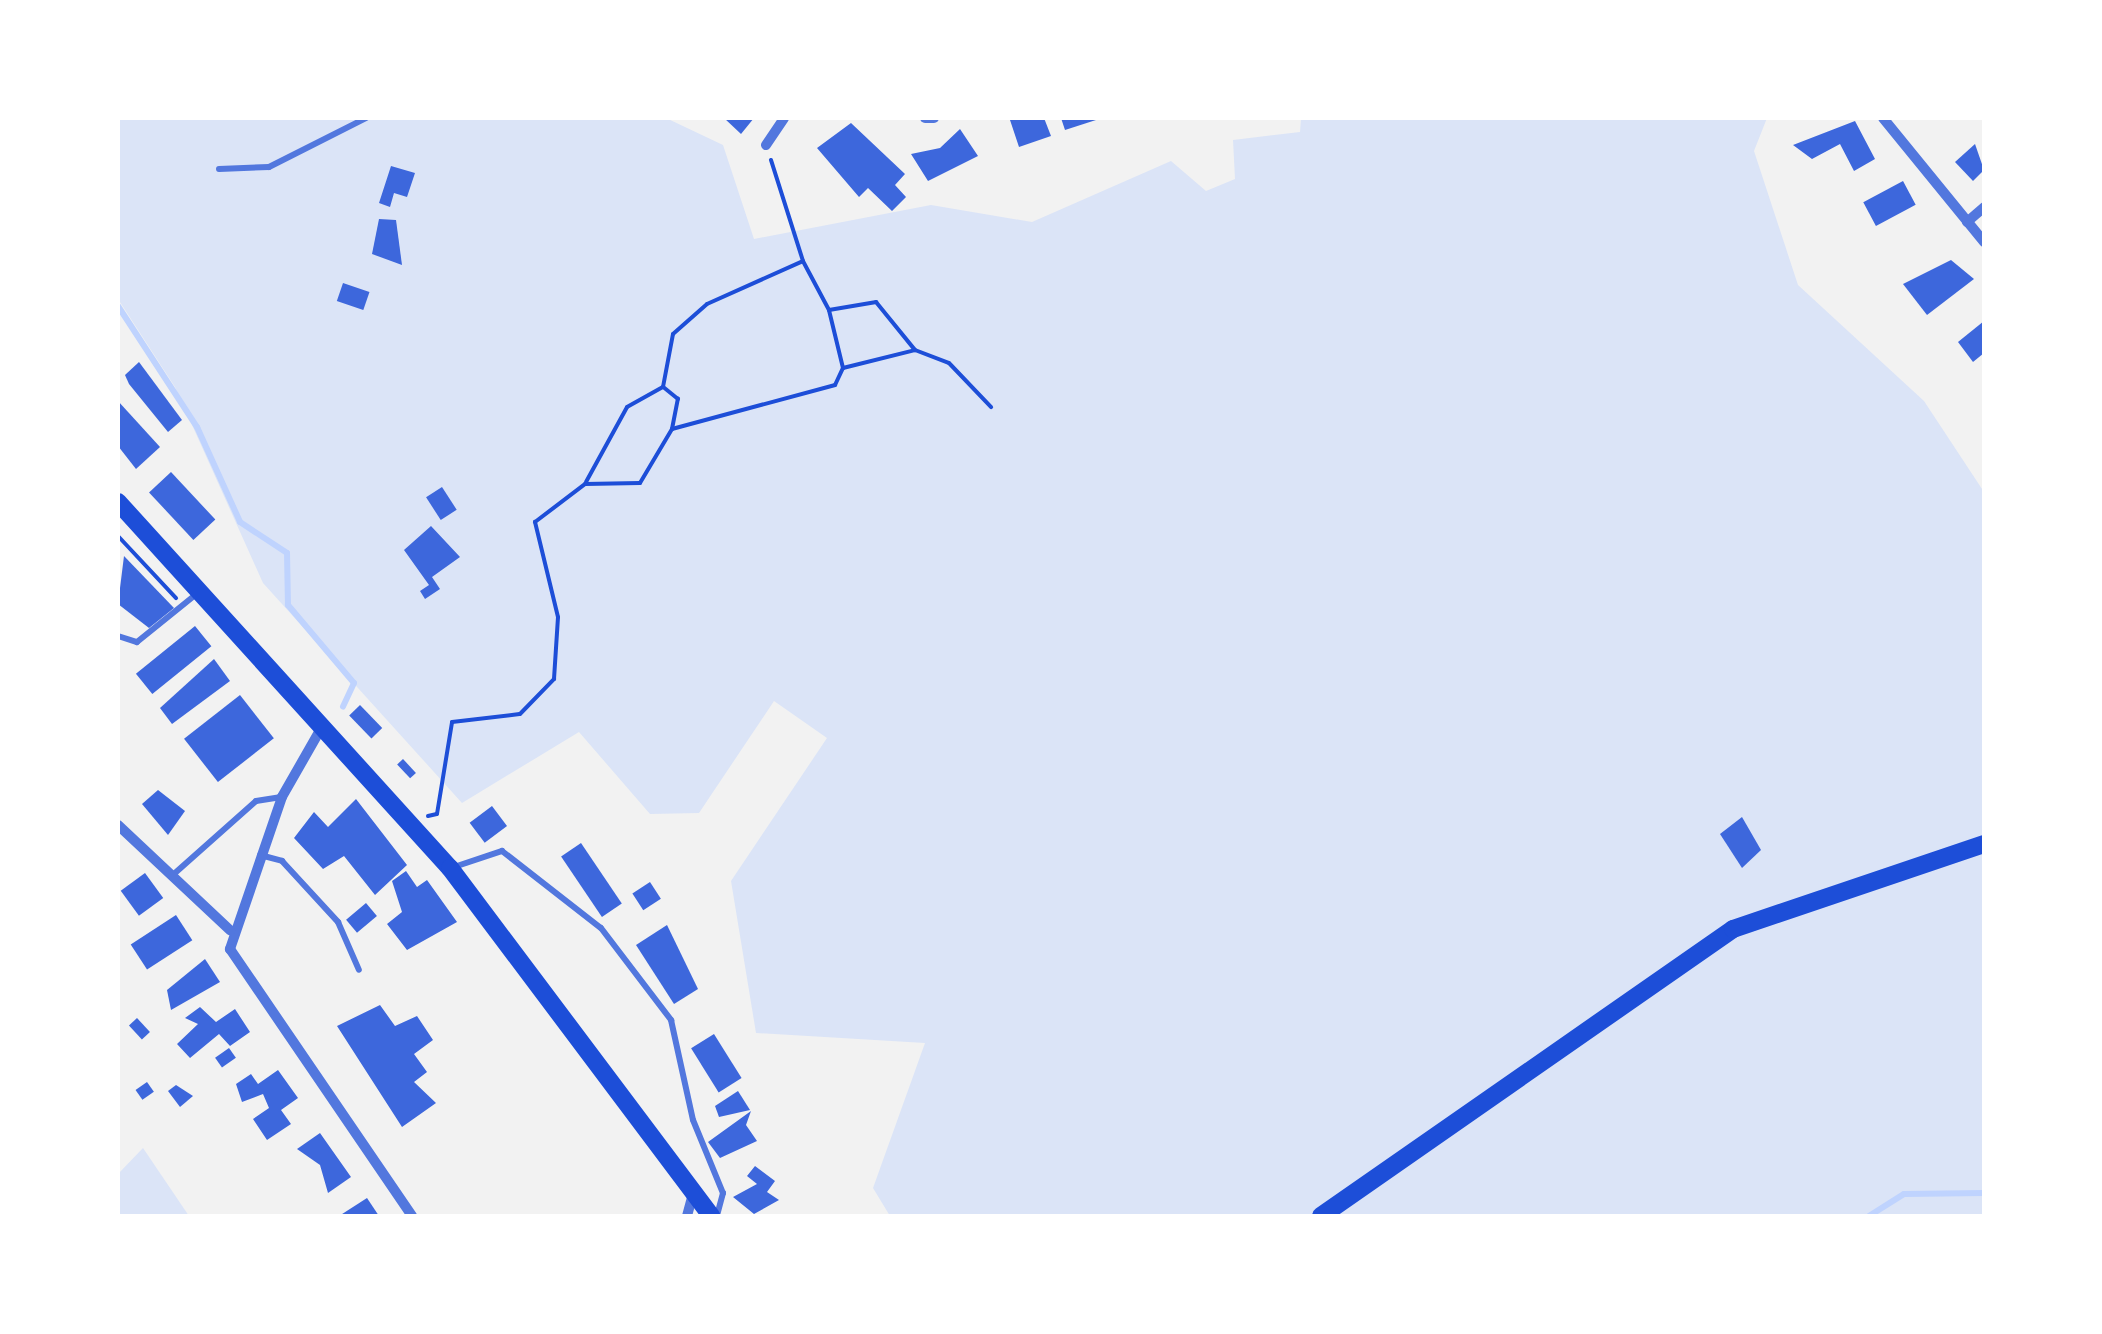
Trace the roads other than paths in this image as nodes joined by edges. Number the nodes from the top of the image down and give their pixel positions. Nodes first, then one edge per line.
1 (366, 118) edge
2 (784, 118) edge
3 (925, 118) edge
4 (934, 118) edge
5 (1883, 118) edge
6 (766, 145) road end
7 (219, 169) dead end
8 (1984, 207) edge
9 (1968, 222) junction
10 (1984, 242) edge
11 (118, 502) edge
12 (200, 591) junction
13 (118, 636) edge
14 (324, 724) junction
15 (282, 797) junction
16 (118, 825) edge
17 (1984, 844) edge
18 (260, 855) junction
19 (450, 868) junction
20 (175, 873) junction
21 (230, 930) junction
22 (359, 970) dead end
23 (692, 1197) junction
24 (412, 1216) edge
25 (687, 1216) edge
26 (714, 1216) edge
27 (1321, 1216) edge

1 - 7 lane
2 - 6 street
3 - 4 street
5 - 9 street
8 - 9 street
9 - 10 street
11 - 12 main road
12 - 13 lane
12 - 14 main road
14 - 15 street
14 - 19 main road
15 - 18 street
15 - 20 lane
16 - 20 street
17 - 27 main road
18 - 21 street
18 - 22 lane
19 - 23 main road
19 - 26 lane
20 - 21 street
21 - 24 street
23 - 25 street
23 - 26 main road

